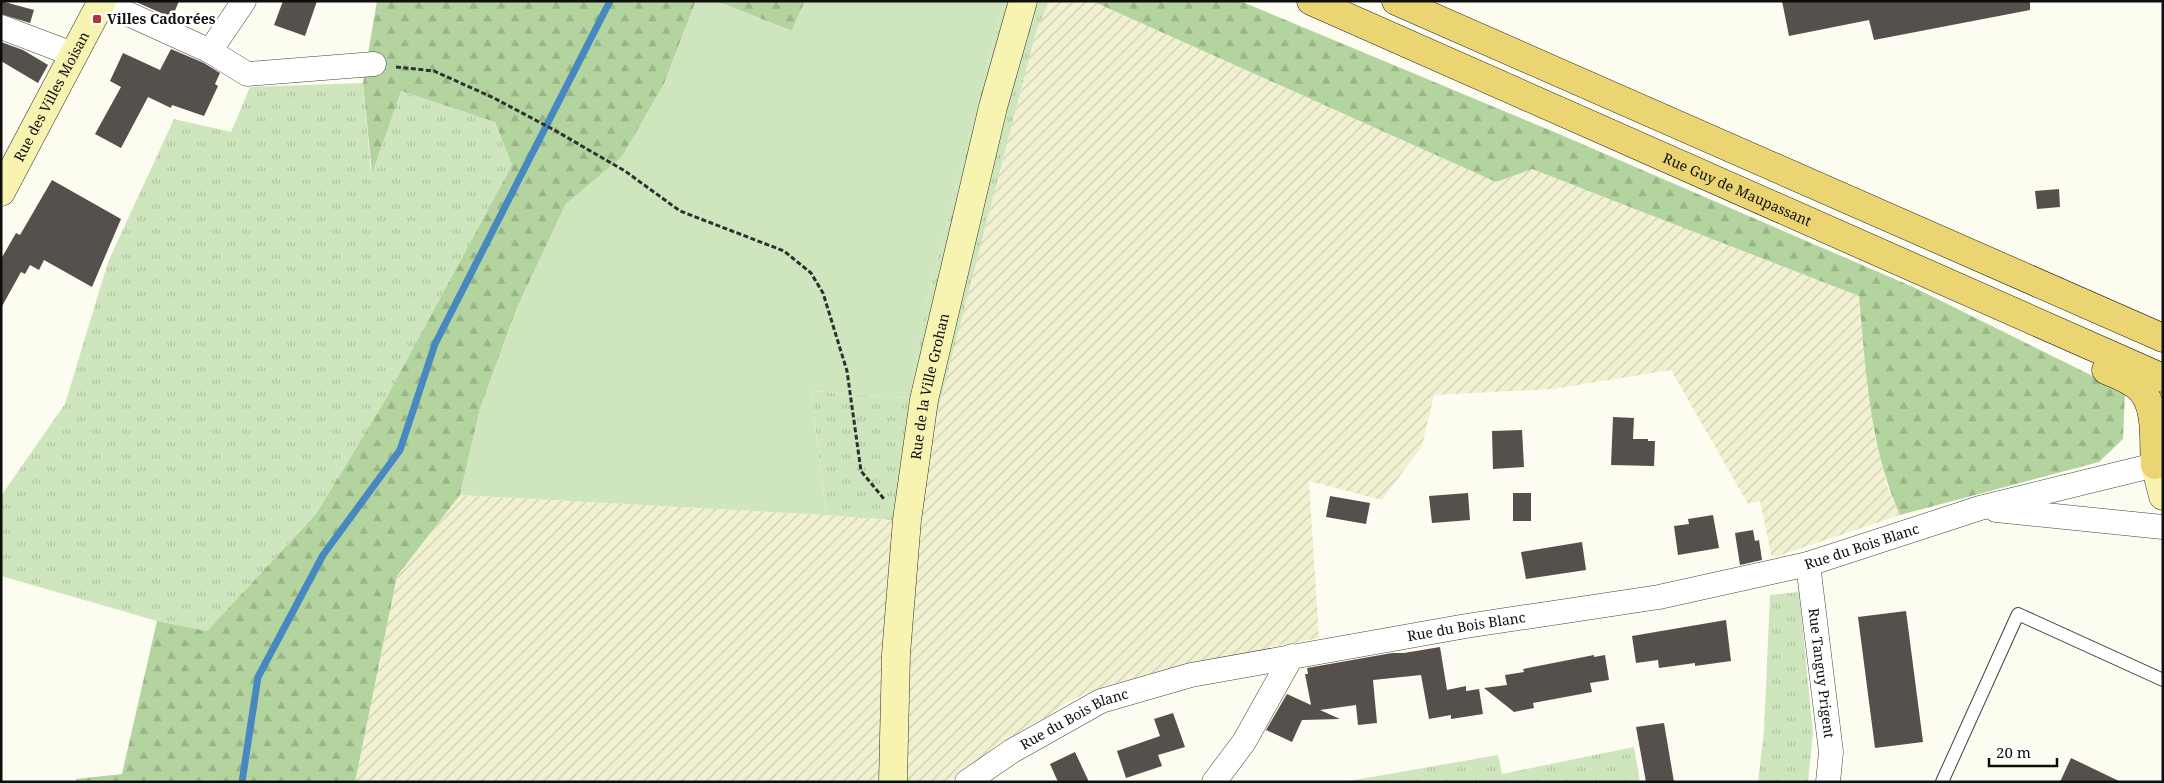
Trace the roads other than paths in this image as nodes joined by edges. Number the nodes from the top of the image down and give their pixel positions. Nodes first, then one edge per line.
1 (244, 1) edge
2 (1023, 1) edge
3 (1311, 1) edge
4 (1396, 1) edge
5 (102, 2) edge
6 (1, 27) edge
7 (210, 51) junction
8 (75, 55) junction
9 (374, 64) road end
10 (1, 192) edge
11 (2013, 311) junction
12 (2163, 338) edge
13 (2163, 378) edge
14 (2159, 464) edge
15 (2163, 496) edge
16 (1980, 508) junction
17 (2163, 527) edge
18 (1808, 564) junction
19 (1292, 656) junction
20 (2163, 680) edge
21 (893, 782) edge
22 (968, 782) edge
23 (1214, 782) edge
24 (1828, 782) edge
25 (1942, 782) edge

1 - 7 street
2 - 21 street, Rue de la Ville Grohan
3 - 11 main road, Rue Guy de Maupassant
4 - 12 main road
5 - 7 street
5 - 8 street, Rue des Villes Moisan
6 - 8 street
7 - 9 street
8 - 10 street, Rue des Villes Moisan
11 - 13 main road, Rue Guy de Maupassant
11 - 14 main road
14 - 15 street
14 - 16 street, Rue du Bois Blanc
16 - 17 street, Rue du Bois Blanc
16 - 18 street, Rue du Bois Blanc
18 - 19 street, Rue du Bois Blanc
18 - 24 street, Rue Tanguy Prigent
19 - 22 street, Rue du Bois Blanc
19 - 23 street
20 - 25 lane

